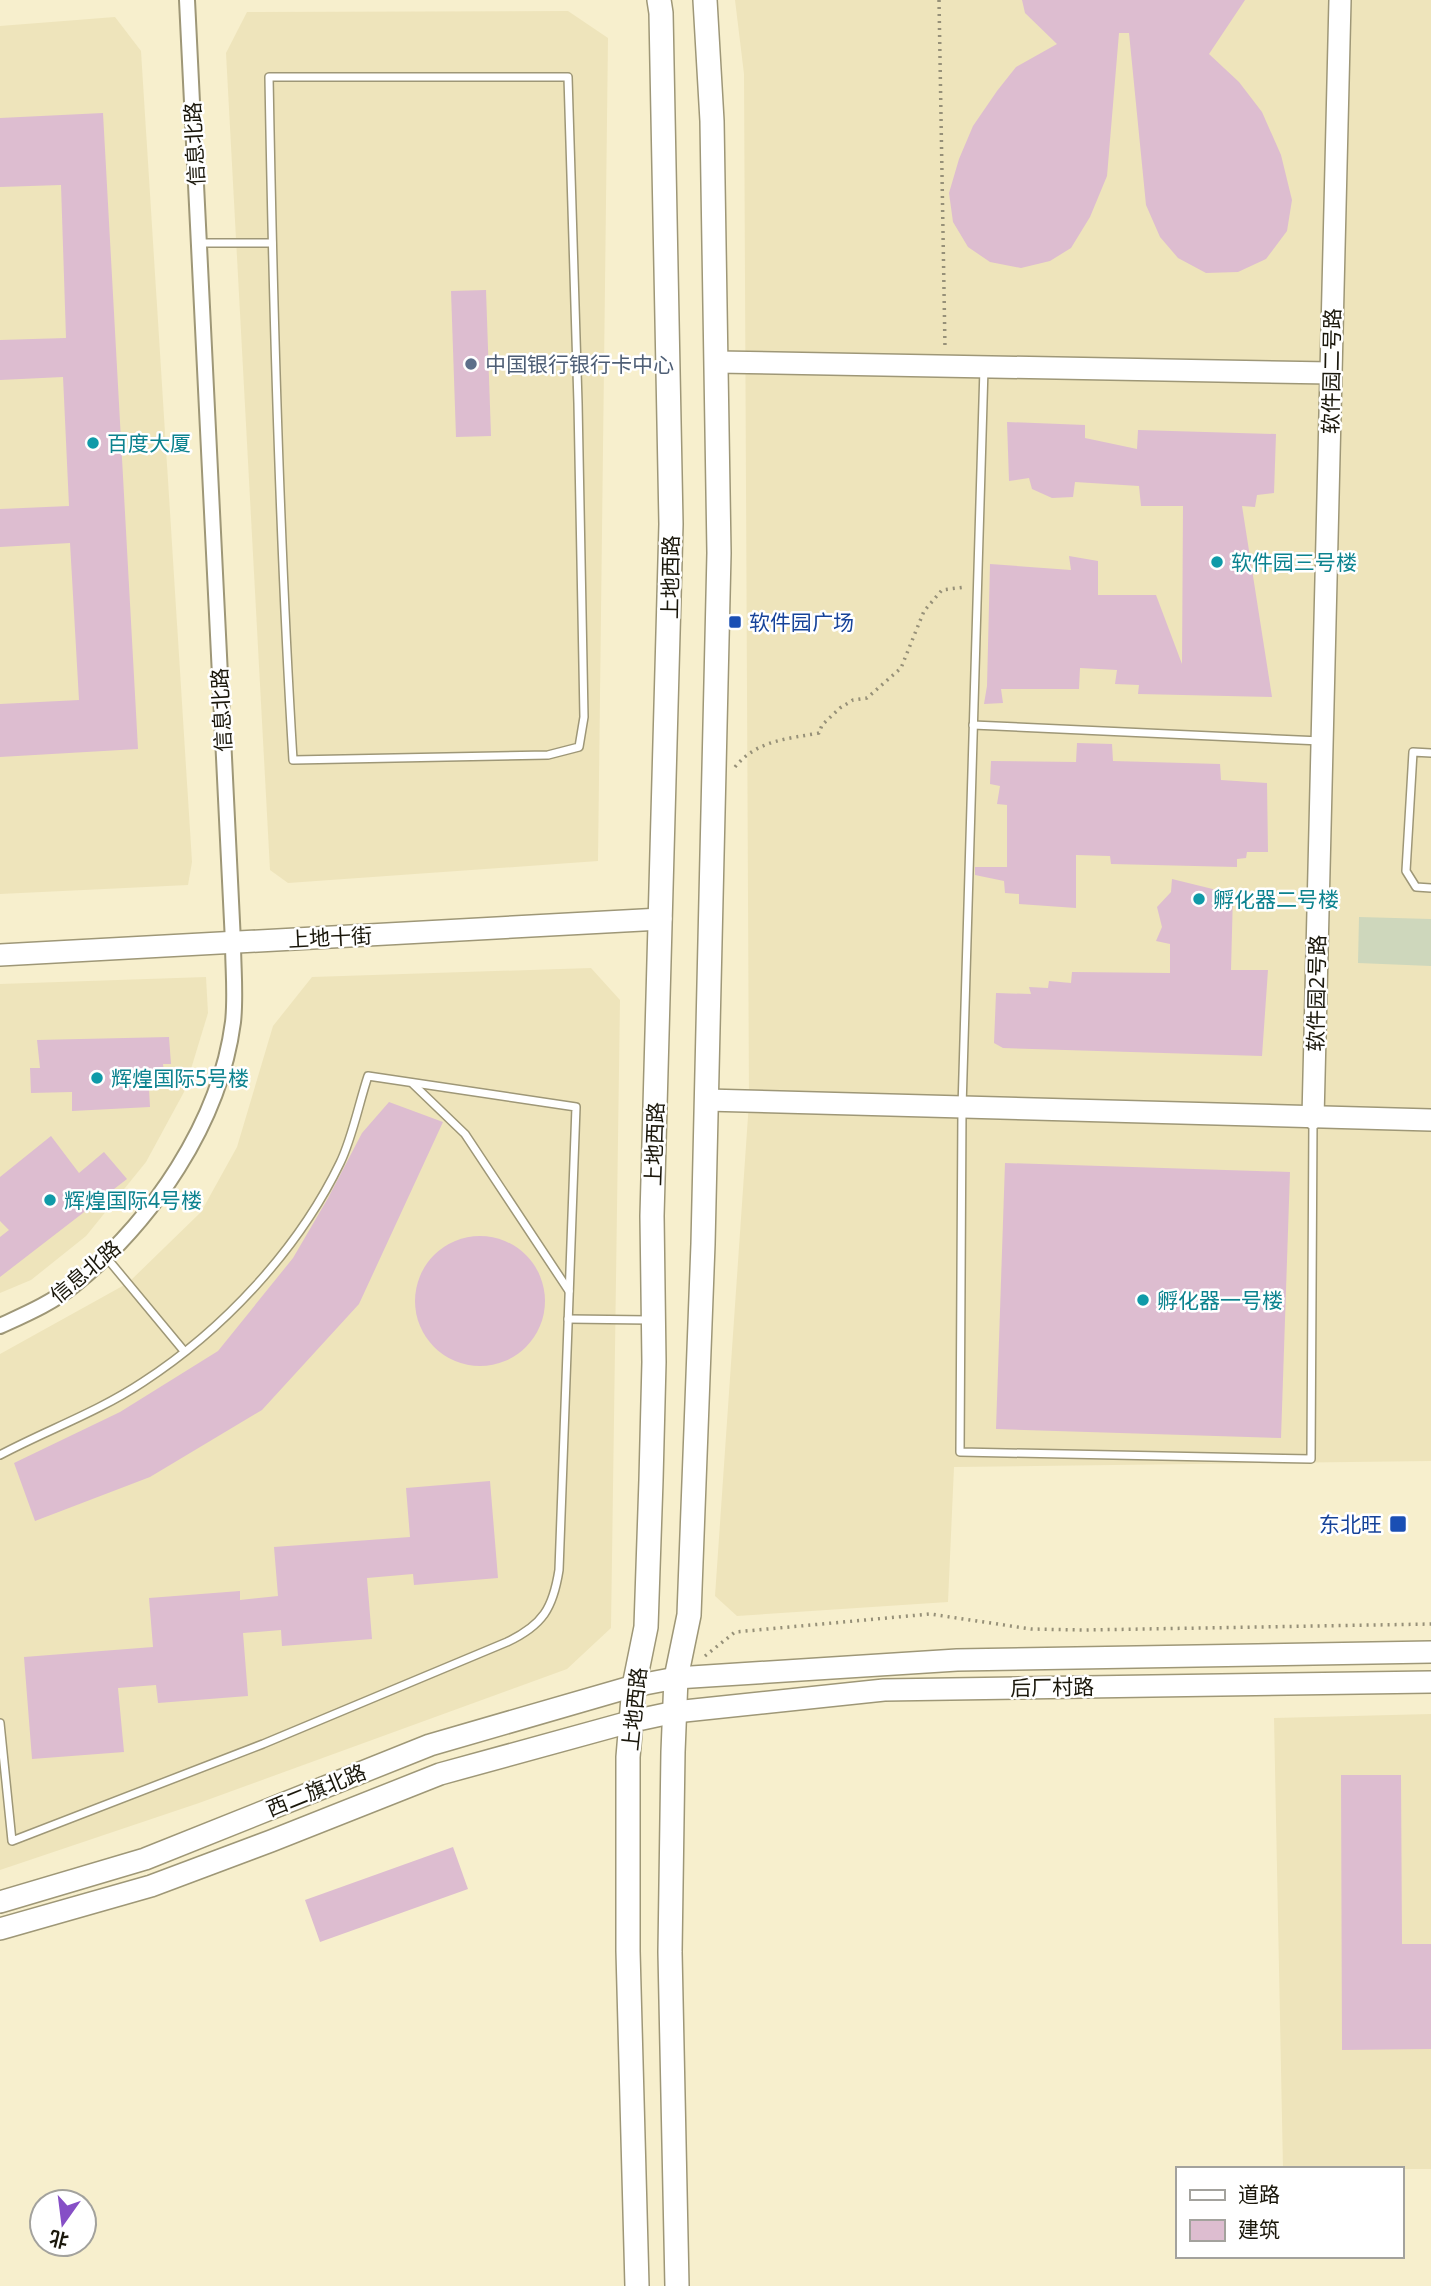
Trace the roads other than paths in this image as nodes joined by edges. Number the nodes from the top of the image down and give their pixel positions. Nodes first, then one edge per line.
1 (187, 0) edge
2 (659, 0) edge
3 (705, 0) edge
4 (1340, 0) edge
5 (199, 243) junction
6 (272, 243) junction
7 (717, 362) junction
8 (984, 368) junction
9 (1331, 373) junction
10 (974, 725) junction
11 (1322, 741) junction
12 (1431, 753) edge
13 (1431, 888) edge
14 (661, 919) junction
15 (233, 942) junction
16 (0, 955) edge
17 (412, 1083) junction
18 (706, 1100) junction
19 (962, 1108) junction
20 (1313, 1118) junction
21 (1431, 1121) edge
22 (105, 1257) junction
23 (569, 1291) junction
24 (568, 1319) junction
25 (653, 1320) junction
26 (0, 1326) edge
27 (184, 1351) junction
28 (0, 1455) edge
29 (1431, 1652) edge
30 (676, 1678) junction
31 (1431, 1682) edge
32 (634, 1686) junction
33 (675, 1712) junction
34 (633, 1721) junction
35 (0, 1723) edge
36 (0, 1902) edge
37 (0, 1928) edge
38 (637, 2286) edge
39 (677, 2286) edge

1 - 5 street, 信息北路
2 - 14 main road, 上地西路
3 - 7 main road, 上地西路
4 - 9 street, 软件园二号路
5 - 6 lane
5 - 15 street, 信息北路
6 - 6 lane
7 - 8 street
7 - 18 main road, 上地西路
8 - 9 street
8 - 10 lane
9 - 11 street, 软件园二号路
10 - 11 lane
10 - 19 lane
11 - 20 street, 软件园2号路
12 - 13 lane
14 - 15 street, 上地十街
14 - 25 main road, 上地西路
15 - 16 street, 上地十街
15 - 22 street, 信息北路
17 - 23 lane
17 - 23 lane
17 - 27 lane
18 - 19 street
18 - 30 main road, 上地西路
19 - 20 street
19 - 20 lane
20 - 21 street
22 - 26 street, 信息北路
22 - 27 lane
23 - 24 lane
24 - 25 lane
24 - 35 lane
25 - 32 main road, 上地西路
27 - 28 lane
29 - 30 street, 后厂村路
30 - 32 street, 后厂村路
30 - 33 main road, 上地西路
31 - 33 street, 后厂村路
32 - 34 main road, 上地西路
32 - 36 street, 西二旗北路
33 - 34 street, 后厂村路
33 - 39 main road, 上地西路
34 - 37 street, 西二旗北路
34 - 38 main road, 上地西路

